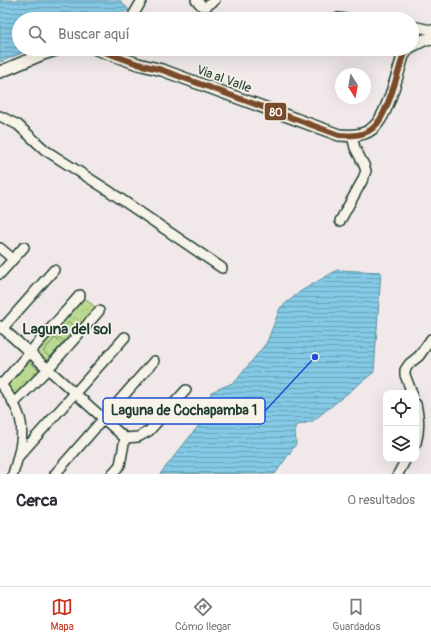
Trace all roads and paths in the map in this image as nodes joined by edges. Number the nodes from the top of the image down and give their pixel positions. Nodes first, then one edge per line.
1 (142, 0) edge
2 (196, 0) edge
3 (215, 0) edge
4 (135, 12) edge
5 (419, 27) edge
6 (431, 30) edge
7 (431, 39) edge
8 (419, 42) edge
9 (38, 56) edge
10 (124, 56) edge
11 (403, 56) edge
12 (0, 72) edge
13 (0, 116) edge
14 (352, 136) junction
15 (340, 221) dead end
16 (24, 247) dead end
17 (0, 248) edge
18 (13, 259) junction
19 (222, 268) dead end
20 (54, 270) dead end
21 (0, 274) edge
22 (80, 295) dead end
23 (99, 311) dead end
24 (1, 327) edge
25 (125, 337) dead end
26 (431, 339) edge
27 (30, 353) junction
28 (154, 361) dead end
29 (48, 369) junction
30 (1, 384) edge
31 (186, 390) dead end
32 (411, 390) edge
33 (75, 393) junction
34 (14, 403) junction
35 (104, 419) junction
36 (125, 438) junction
37 (18, 457) junction
38 (404, 462) edge
39 (13, 474) edge
40 (54, 474) edge
41 (112, 474) edge
42 (398, 474) edge

1 - 4 street
2 - 3 street
5 - 6 street
7 - 8 main road
9 - 12 main road
10 - 14 main road, Via al Valle
11 - 14 main road, Via al Valle
13 - 19 street
14 - 15 street
16 - 18 street
17 - 18 street
18 - 21 street
20 - 24 street
22 - 27 street
23 - 29 street
24 - 27 street
25 - 33 street
26 - 32 street
27 - 29 street
27 - 30 street
28 - 35 street
29 - 33 street
29 - 34 street
30 - 34 street
31 - 36 street
33 - 35 street
33 - 37 street
34 - 37 street
35 - 36 street
35 - 40 street
36 - 41 street
37 - 39 street
38 - 42 street

